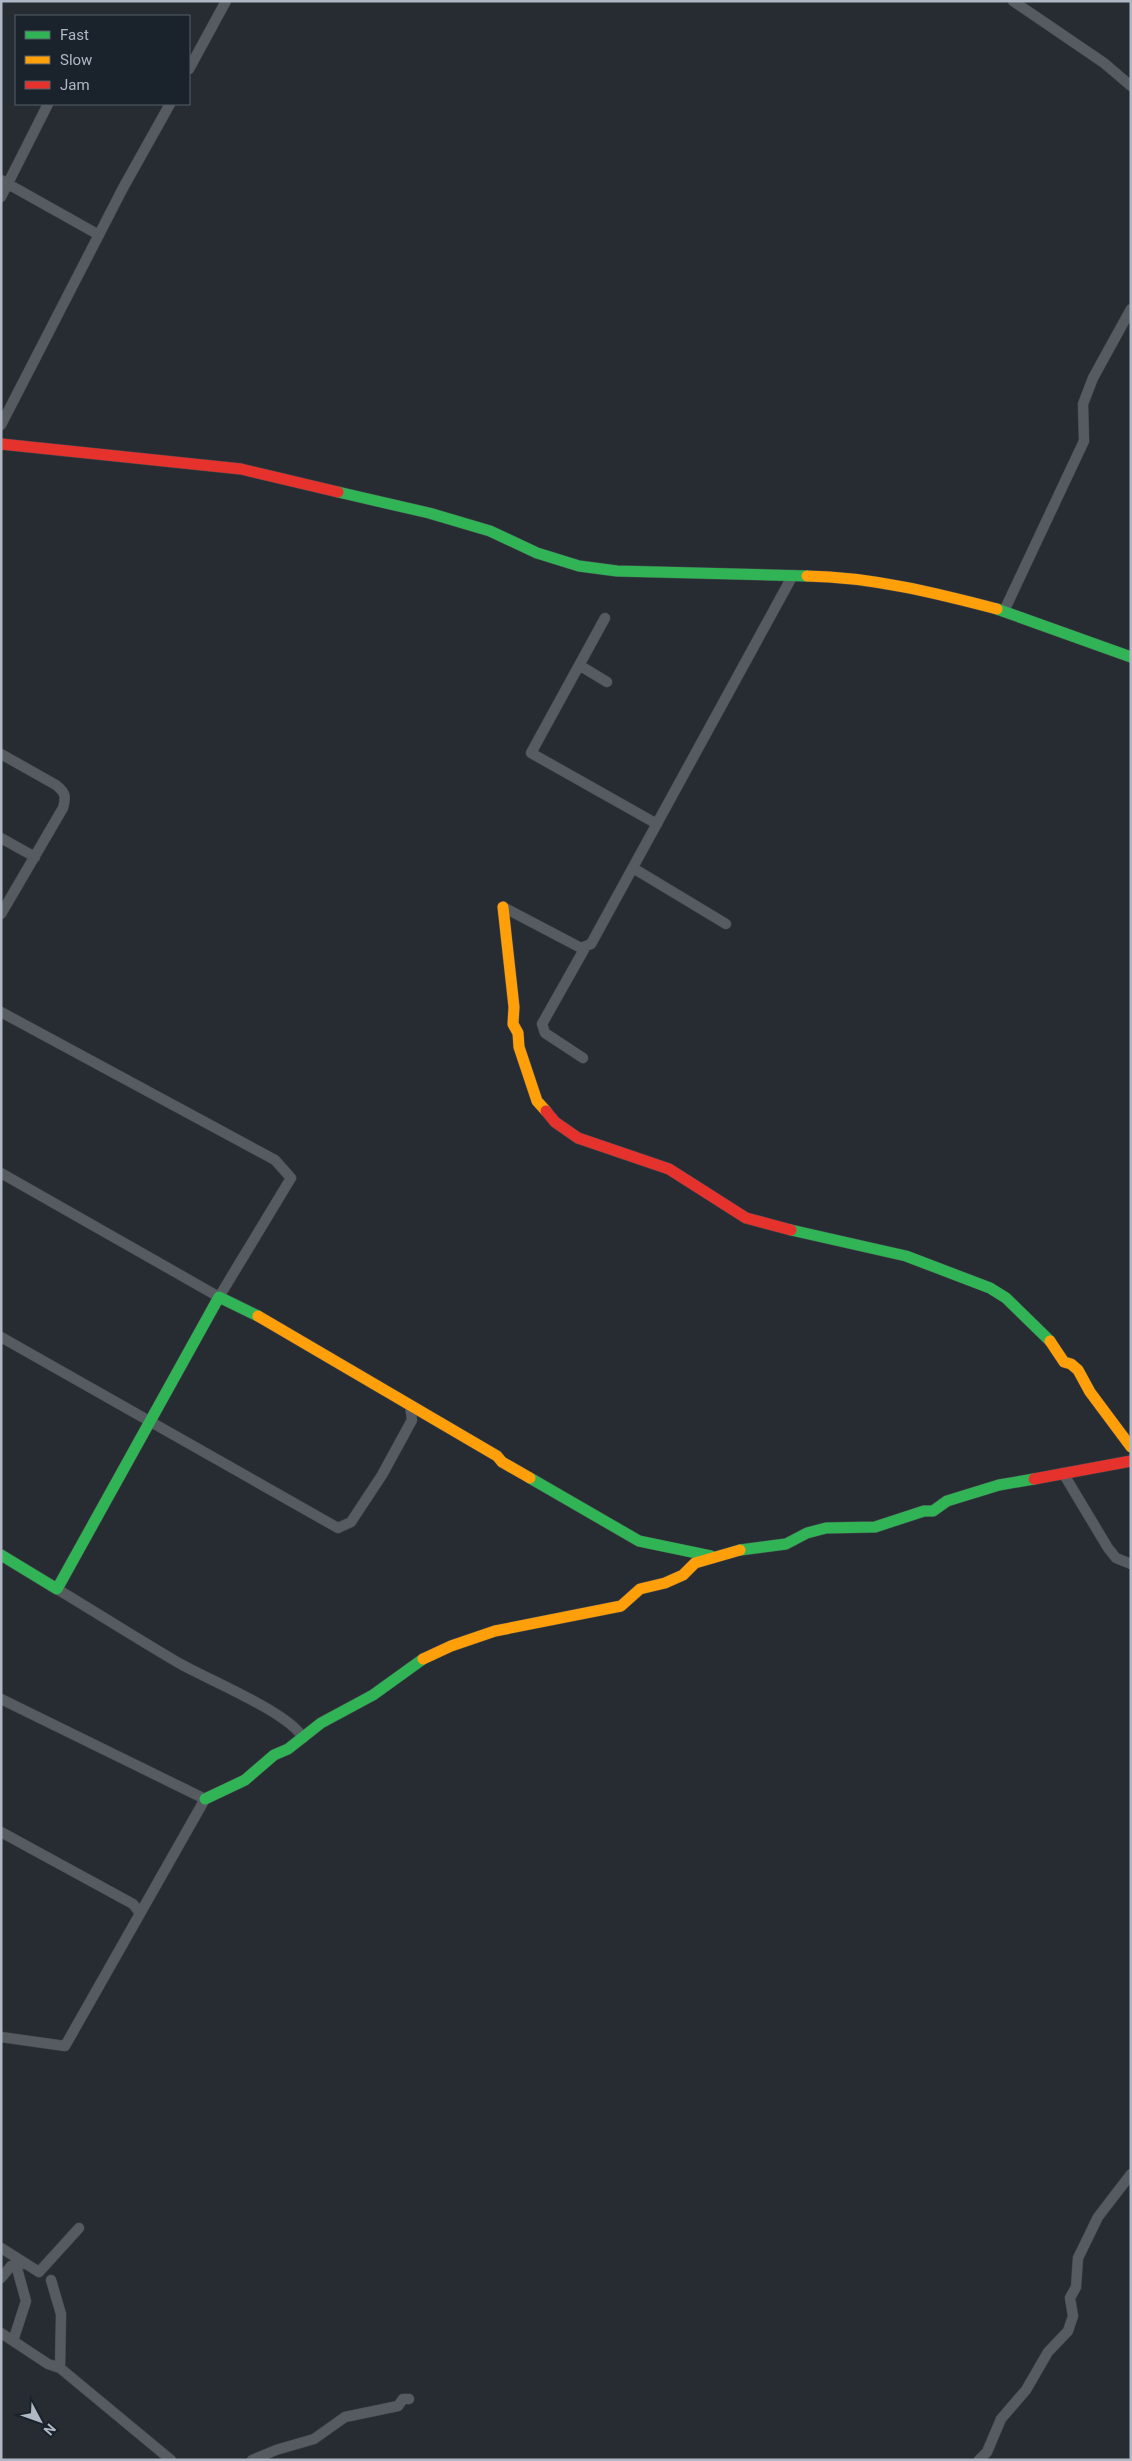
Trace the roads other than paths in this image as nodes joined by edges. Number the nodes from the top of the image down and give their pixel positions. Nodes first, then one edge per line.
1 (226, 1) edge
2 (1013, 1) edge
3 (190, 67) edge
4 (1131, 86) edge
5 (47, 105) edge
6 (169, 105) edge
7 (5, 182) edge
8 (1, 197) edge
9 (99, 235) junction
10 (1131, 309) edge
11 (1, 425) edge
12 (1, 444) edge
13 (793, 575) junction
14 (1004, 612) junction
15 (605, 618) dead end
16 (1131, 657) edge
17 (579, 666) junction
18 (607, 682) dead end
19 (1, 754) edge
20 (657, 824) junction
21 (1, 838) edge
22 (35, 857) junction
23 (633, 868) junction
24 (503, 907) joint
25 (1, 914) edge
26 (726, 924) dead end
27 (586, 946) junction
28 (1, 1012) edge
29 (584, 1058) dead end
30 (1, 1173) edge
31 (219, 1297) junction
32 (1, 1337) edge
33 (410, 1405) junction
34 (148, 1422) junction
35 (1131, 1447) edge
36 (1131, 1461) edge
37 (1063, 1473) junction
38 (1, 1555) edge
39 (712, 1557) junction
40 (1131, 1564) edge
41 (56, 1589) junction
42 (1, 1699) edge
43 (303, 1738) junction
44 (205, 1798) junction
45 (1, 1832) edge
46 (140, 1913) junction
47 (1, 2037) edge
48 (1131, 2174) edge
49 (80, 2228) dead end
50 (1, 2248) edge
51 (21, 2264) junction
52 (1, 2278) edge
53 (51, 2280) dead end
54 (1, 2333) edge
55 (13, 2341) junction
56 (60, 2368) junction
57 (409, 2399) dead end
58 (171, 2460) edge
59 (252, 2460) edge
60 (979, 2460) edge

1 - 3 street
2 - 4 street
5 - 7 street
6 - 9 street
7 - 8 street
7 - 9 street
9 - 11 street
10 - 14 street
12 - 13 street
13 - 14 street
13 - 20 street
14 - 16 street
15 - 17 street
17 - 18 street
17 - 20 street
19 - 22 street
20 - 23 street
21 - 22 street
22 - 25 street
23 - 26 street
23 - 27 street
24 - 27 street
24 - 35 street
27 - 29 street
28 - 31 street
30 - 31 street
31 - 33 street
31 - 34 street
32 - 34 street
33 - 34 street
33 - 39 street
34 - 41 street
36 - 37 street
37 - 39 street
37 - 40 street
38 - 41 street
39 - 43 street
41 - 43 street
42 - 44 street
43 - 44 street
44 - 46 street
45 - 46 street
46 - 47 street
48 - 60 street
49 - 51 street
50 - 51 street
51 - 52 street
51 - 55 street
53 - 56 street
54 - 55 street
55 - 56 street
56 - 58 street
57 - 59 street

